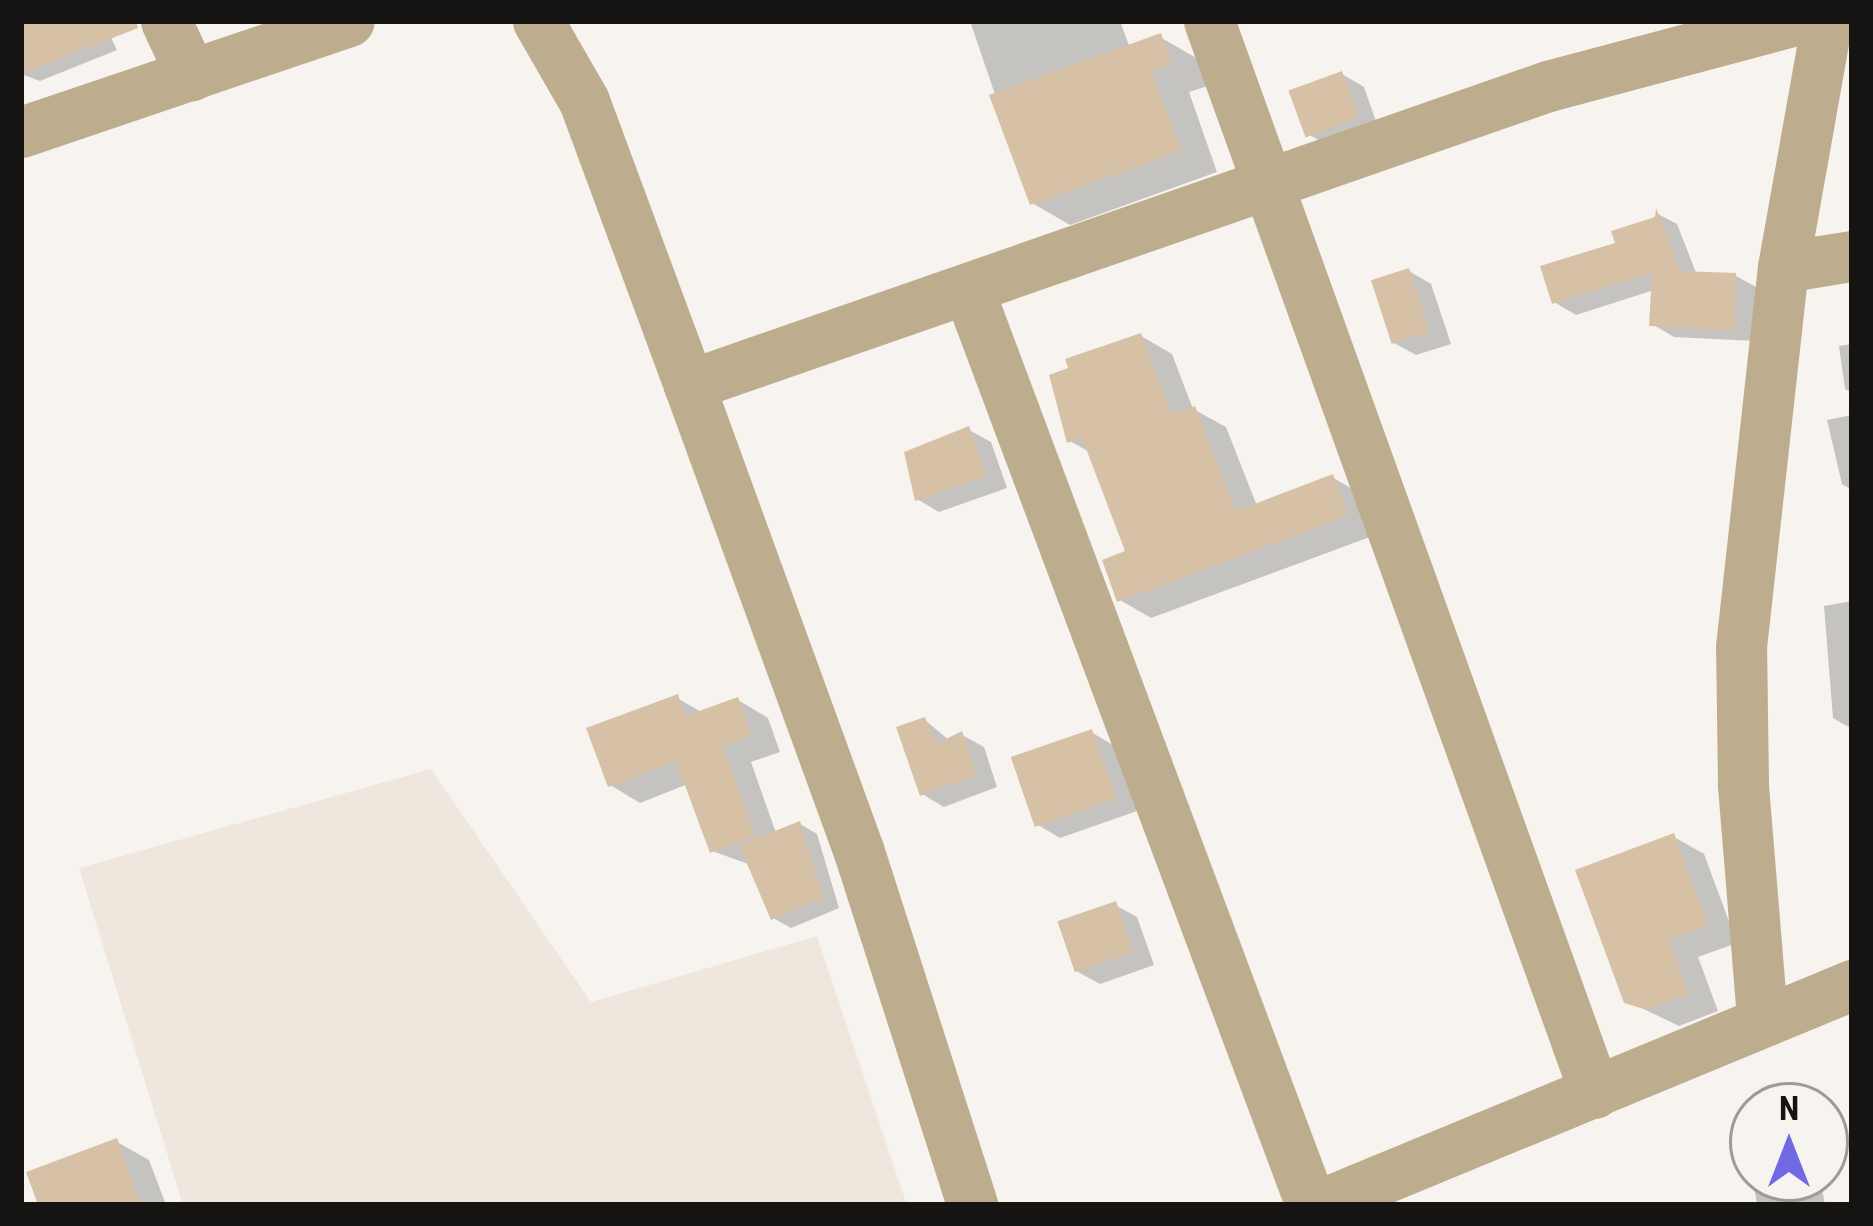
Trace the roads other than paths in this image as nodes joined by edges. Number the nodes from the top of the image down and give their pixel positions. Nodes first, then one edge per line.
1 (166, 21) edge
2 (349, 21) edge
3 (538, 21) edge
4 (1209, 21) edge
5 (1792, 21) edge
6 (1827, 21) edge
7 (191, 75) junction
8 (21, 132) edge
9 (1269, 187) junction
10 (1852, 256) edge
11 (1783, 267) junction
12 (970, 294) junction
13 (688, 385) junction
14 (1852, 985) edge
15 (1762, 1017) junction
16 (1595, 1093) junction
17 (972, 1205) edge
18 (1315, 1205) edge

1 - 7 street
2 - 7 street
3 - 13 street
4 - 9 street
5 - 9 street
6 - 11 street
7 - 8 street
9 - 12 street
9 - 16 street
10 - 11 street
11 - 15 street
12 - 13 street
12 - 18 street
13 - 17 street
14 - 15 street
15 - 16 street
16 - 18 street

